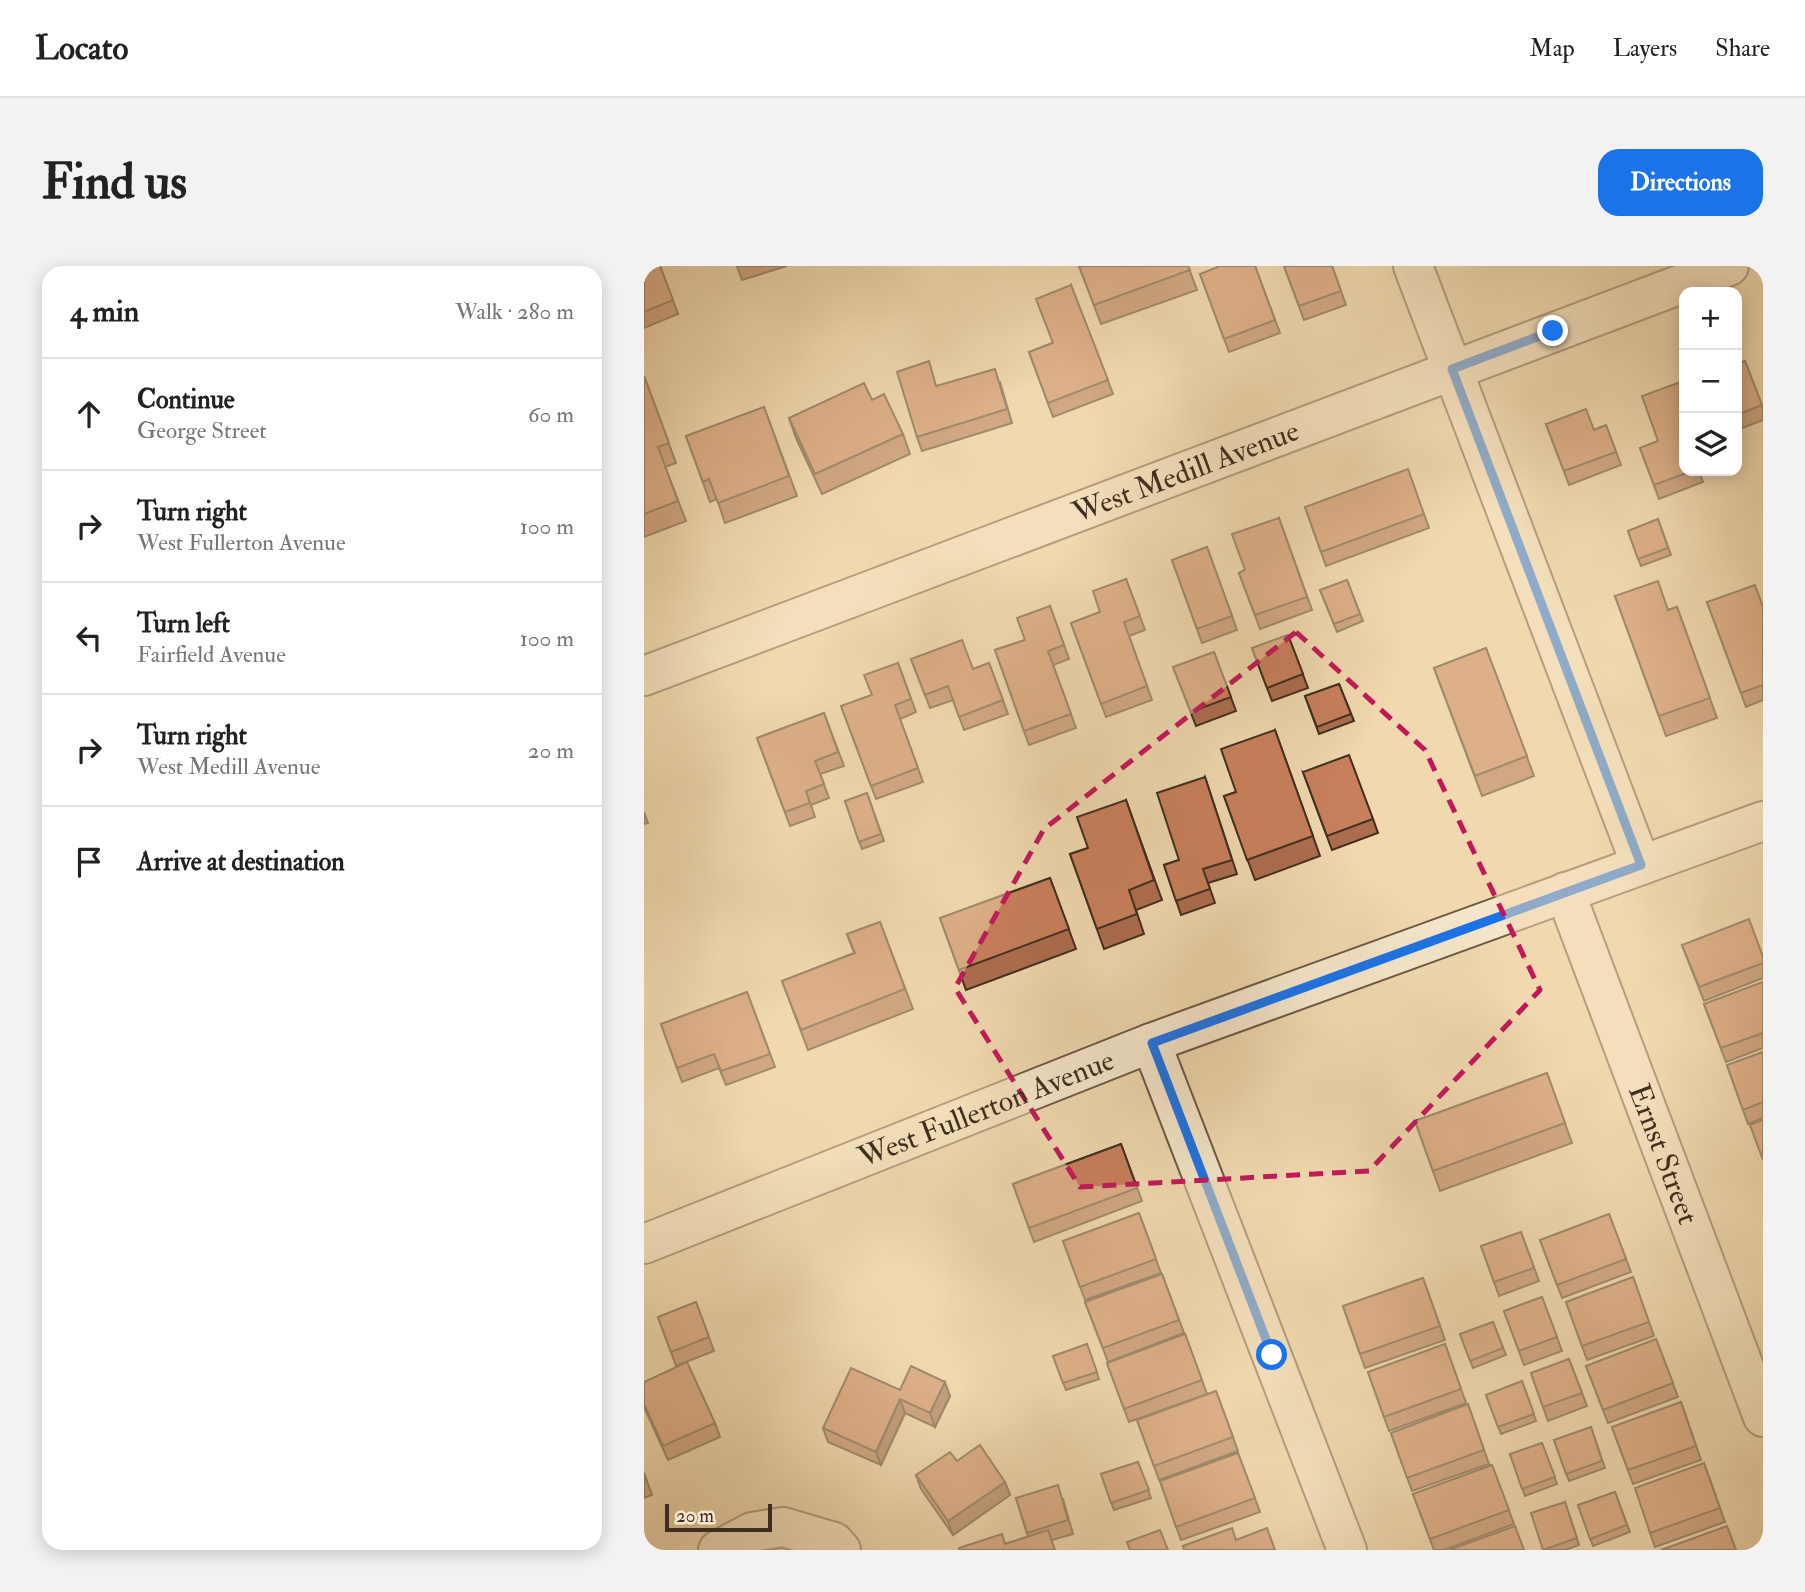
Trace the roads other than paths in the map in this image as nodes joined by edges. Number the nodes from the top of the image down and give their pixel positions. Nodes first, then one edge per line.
1 (1413, 266) edge
2 (1729, 266) edge
3 (1452, 369) junction
4 (644, 676) edge
5 (1763, 821) edge
6 (1641, 865) junction
7 (1565, 892) junction
8 (1152, 1043) junction
9 (644, 1244) edge
10 (1763, 1417) edge
11 (718, 1550) edge
12 (841, 1550) edge
13 (1347, 1550) edge

1 - 3 street
2 - 3 street, West Medill Avenue
3 - 4 street, West Medill Avenue
3 - 6 street
5 - 6 street, West Fullerton Avenue
6 - 7 street, West Fullerton Avenue
7 - 8 street, West Fullerton Avenue
7 - 10 street, Ernst Street
8 - 9 street, West Fullerton Avenue
8 - 13 street
11 - 12 street

